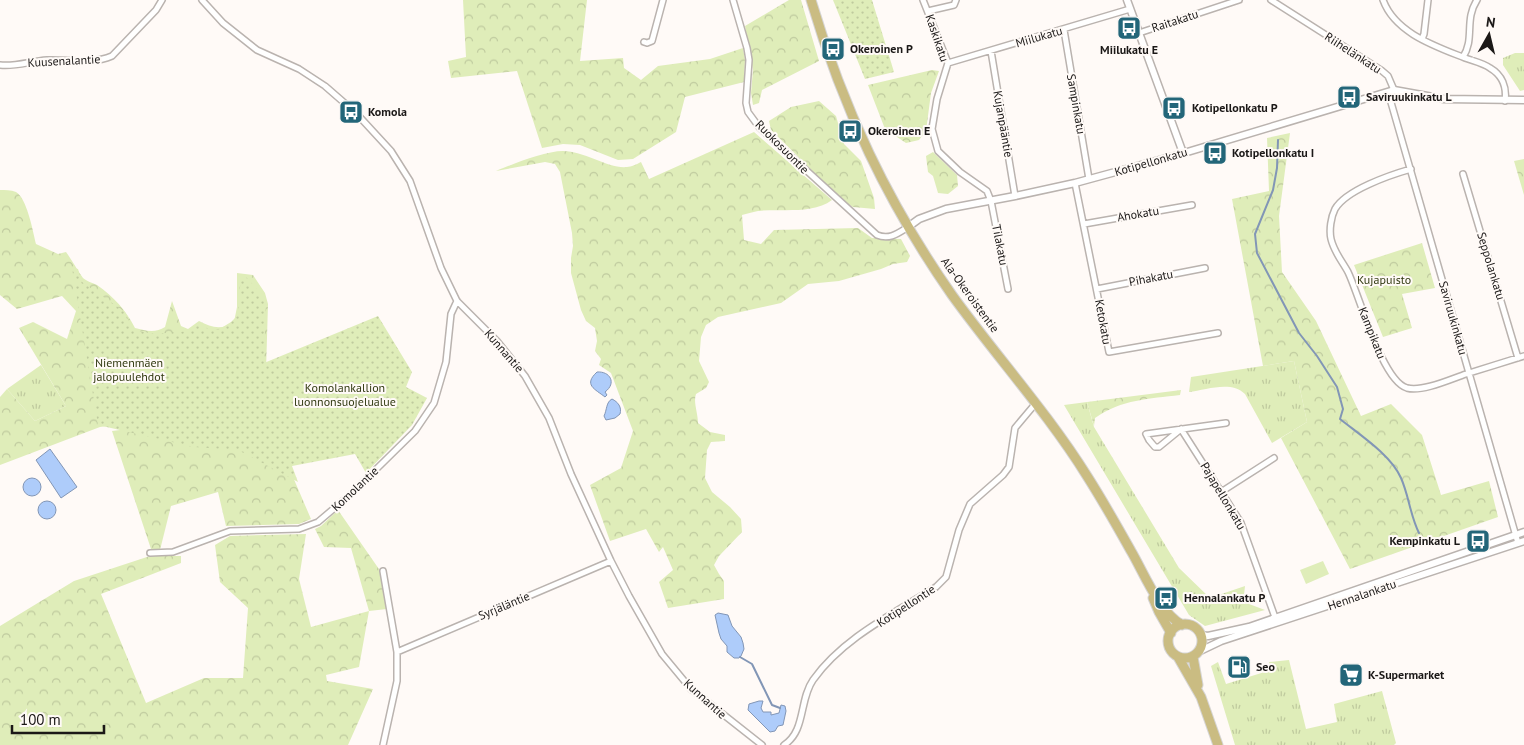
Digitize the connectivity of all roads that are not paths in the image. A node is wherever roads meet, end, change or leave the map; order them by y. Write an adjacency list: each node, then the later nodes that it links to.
1 (162, 0): 23 (street, Kuusenalantie)
2 (202, 0): 40 (street, Kunnantie)
3 (663, 0): 19 (street)
4 (733, 0): 36 (street, Ruokosuontie)
5 (811, 0): 36 (main road, Ala-Okeroistentie)
6 (923, 0): 15 (street, Kaskikatu)
7 (956, 0): 15 (street)
8 (1127, 0): 14 (street)
9 (1239, 0): 17 (street, Raitakatu)
10 (1270, 0): 24 (street, Riihelänkatu)
11 (1383, 0): 18 (street)
12 (1428, 0): 18 (street)
13 (1477, 0): 21 (street)
14 (1130, 9): 16 (street, Miilukatu); 17 (street)
15 (928, 11): 22 (street, Kaskikatu)
16 (1064, 30): 20 (street, Miilukatu); 30 (street, Sampinkatu)
17 (1139, 34): 27 (street)
18 (1422, 39): 21 (street)
19 (644, 42)
20 (991, 51): 22 (street, Miilukatu); 32 (street, Kujanpääntie)
21 (1464, 57): 26 (street)
22 (948, 63): 33 (street, Kaskikatu)
23 (0, 65)
24 (1391, 91): 26 (street); 27 (street, Kotipellonkatu); 28 (street, Saviruukinkatu)
25 (1524, 100): 26 (street)
26 (1505, 101)
27 (1183, 153): 30 (street, Kotipellonkatu)
28 (1411, 169): 43 (street, Saviruukinkatu); 43 (street, Kampikatu)
29 (1463, 174): 42 (street, Seppolankatu)
30 (1089, 179): 31 (street, Kotipellonkatu)
31 (1075, 183): 32 (street, Kotipellonkatu); 35 (street, Ketokatu)
32 (1015, 196): 33 (street, Kotipellonkatu)
33 (991, 201): 36 (street, Kotipellonkatu); 38 (street, Tilakatu)
34 (1192, 205): 35 (street, Ahokatu)
35 (1084, 224): 39 (street, Ketokatu)
36 (908, 227): 44 (main road, Ala-Okeroistentie)
37 (1205, 268): 39 (street, Pihakatu)
38 (1008, 289)
39 (1097, 289): 41 (street, Ketokatu)
40 (458, 301): 52 (street, Komolantie); 53 (street, Kunnantie)
41 (1218, 333)
42 (1521, 357): 43 (street, Kampikatu)
43 (1468, 373): 50 (street, Saviruukinkatu)
44 (1036, 403): 55 (main road, Ala-Okeroistentie); 66 (street, Kotipellontie)
45 (1226, 424): 46 (street)
46 (1181, 429): 46 (street); 48 (street, Pajapellonkatu)
47 (1274, 458): 48 (street)
48 (1221, 492): 56 (street, Pajapellonkatu)
49 (1524, 532): 50 (street, Hennalankatu)
50 (1516, 534): 51 (street, Saviruukinkatu); 56 (street, Hennalankatu)
51 (1521, 542): 56 (street, Hennalankatu)
52 (150, 553)
53 (611, 561): 60 (street, Syrjäläntie); 65 (street, Kunnantie)
54 (383, 571): 60 (street)
55 (1149, 584): 57 (main road, Ala-Okeroistentie); 58 (main road, Ala-Okeroistentie)
56 (1276, 621): 59 (street, Hennalankatu); 61 (street, Hennalankatu)
57 (1182, 625): 58 (main road); 59 (main road)
58 (1171, 633): 62 (main road)
59 (1201, 635): 61 (main road)
60 (397, 652): 64 (street)
61 (1196, 654): 62 (main road); 63 (main road)
62 (1178, 657): 63 (main road)
63 (1201, 697): 67 (main road)
64 (383, 745)
65 (762, 745)
66 (784, 745)
67 (1218, 745)

